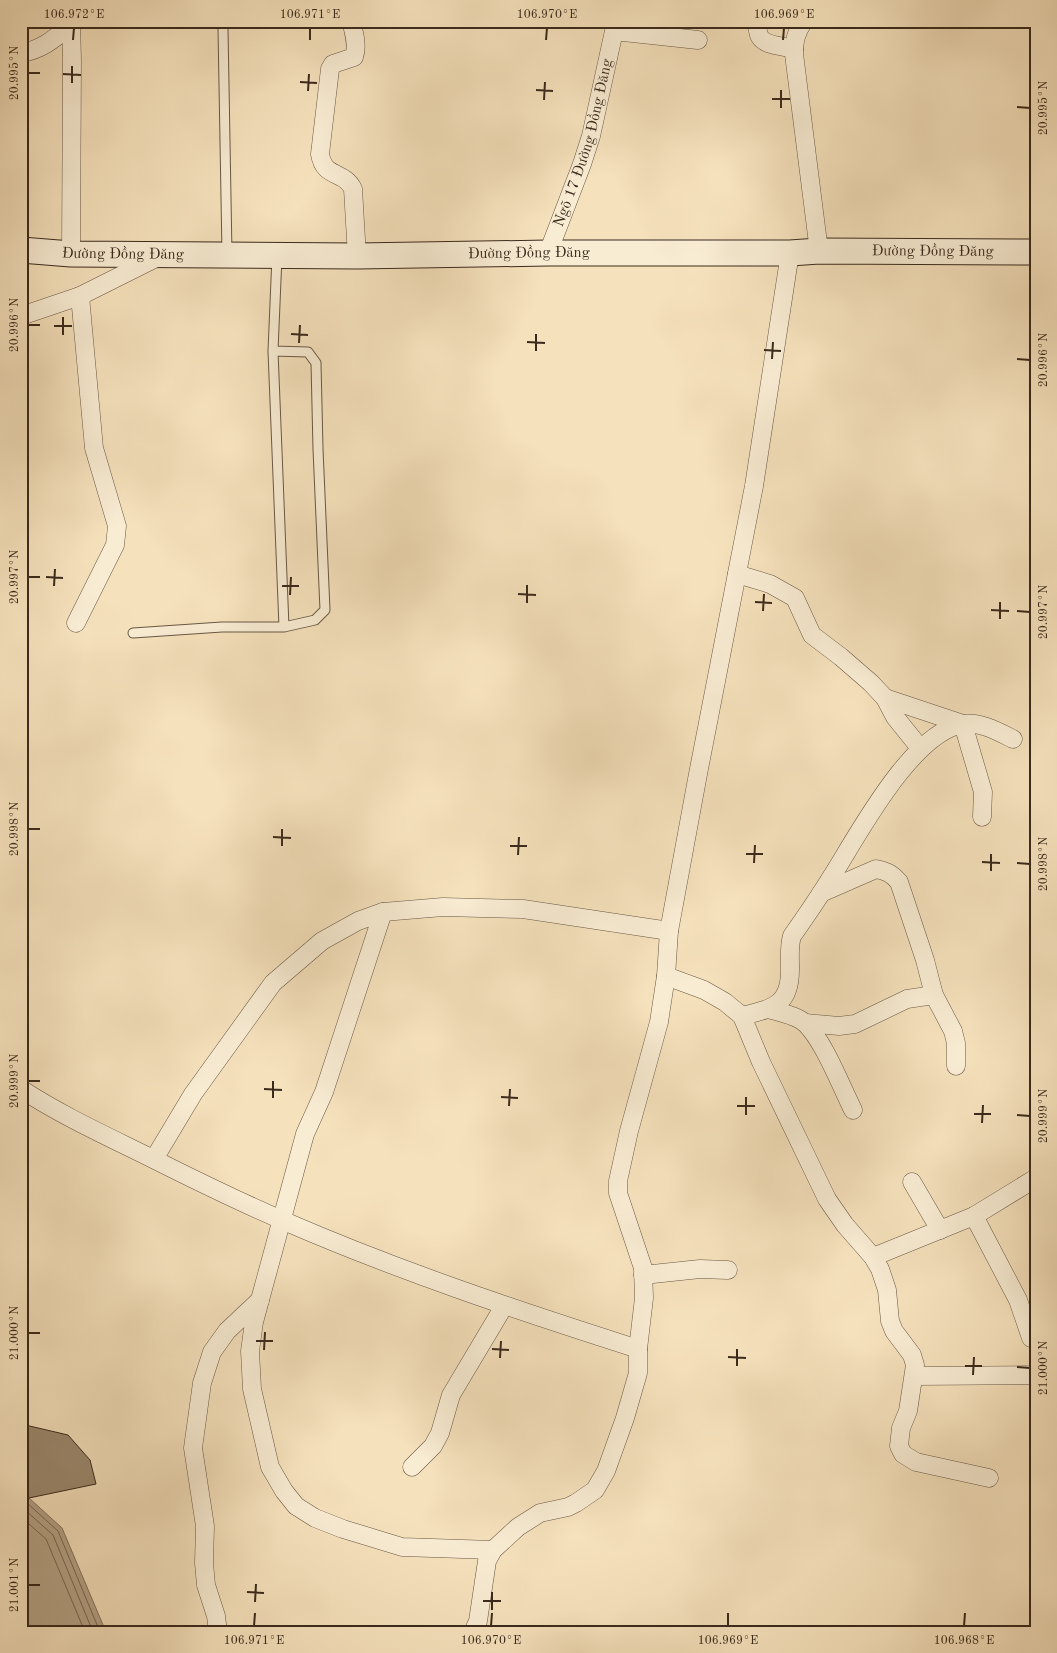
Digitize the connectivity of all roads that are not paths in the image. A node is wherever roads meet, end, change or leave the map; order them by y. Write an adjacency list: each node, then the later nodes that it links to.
1 (351, 21): 18 (street)
2 (757, 21): 7 (street)
3 (804, 21): 7 (street)
4 (71, 23): 8 (street); 14 (street)
5 (223, 29): 16 (lane)
6 (698, 40): 12 (street, Ngõ 17 Đường Đồng Đăng)
7 (794, 49): 10 (street)
8 (21, 52)
9 (21, 250): 14 (main road, Đường Đồng Đăng)
10 (819, 251): 11 (main road, Đường Đồng Đăng); 13 (main road, Đường Đồng Đăng)
11 (1036, 252)
12 (548, 253): 13 (main road, Đường Đồng Đăng); 18 (main road, Đường Đồng Đăng)
13 (790, 253): 22 (street)
14 (71, 254): 15 (main road, Đường Đồng Đăng)
15 (161, 255): 16 (main road, Đường Đồng Đăng); 19 (street)
16 (227, 255): 17 (main road, Đường Đồng Đăng)
17 (277, 255): 18 (main road, Đường Đồng Đăng); 21 (lane)
18 (357, 256)
19 (80, 296): 20 (street); 23 (street)
20 (21, 316)
21 (273, 352): 24 (lane); 24 (lane)
22 (737, 574): 26 (street); 33 (street)
23 (76, 622)
24 (284, 626): 25 (lane)
25 (133, 633)
26 (885, 698): 27 (street); 29 (street)
27 (964, 724): 28 (street); 29 (street); 30 (street)
28 (1013, 739)
29 (920, 748): 31 (street)
30 (982, 817)
31 (821, 894): 35 (street); 36 (street)
32 (383, 912): 33 (street); 42 (street); 46 (street)
33 (669, 931): 34 (street)
34 (666, 976): 37 (street); 50 (street)
35 (934, 994): 38 (street); 39 (street)
36 (769, 1009): 37 (street); 38 (street)
37 (742, 1016): 48 (street)
38 (805, 1023): 41 (street)
39 (956, 1066)
40 (21, 1089): 42 (street)
41 (853, 1110)
42 (154, 1159): 46 (street)
43 (1036, 1178): 45 (street)
44 (912, 1182): 47 (street)
45 (974, 1216): 47 (street); 53 (street)
46 (282, 1221): 51 (street); 52 (street)
47 (940, 1230): 48 (street)
48 (873, 1258): 56 (street)
49 (728, 1270): 50 (street)
50 (644, 1275): 54 (street)
51 (260, 1300): 59 (street); 60 (street)
52 (504, 1306): 54 (street); 57 (street)
53 (1031, 1338)
54 (638, 1349): 59 (street)
55 (1036, 1375): 56 (street)
56 (914, 1376): 58 (street)
57 (412, 1467)
58 (989, 1478)
59 (493, 1550): 61 (street)
60 (218, 1632)
61 (472, 1632)

